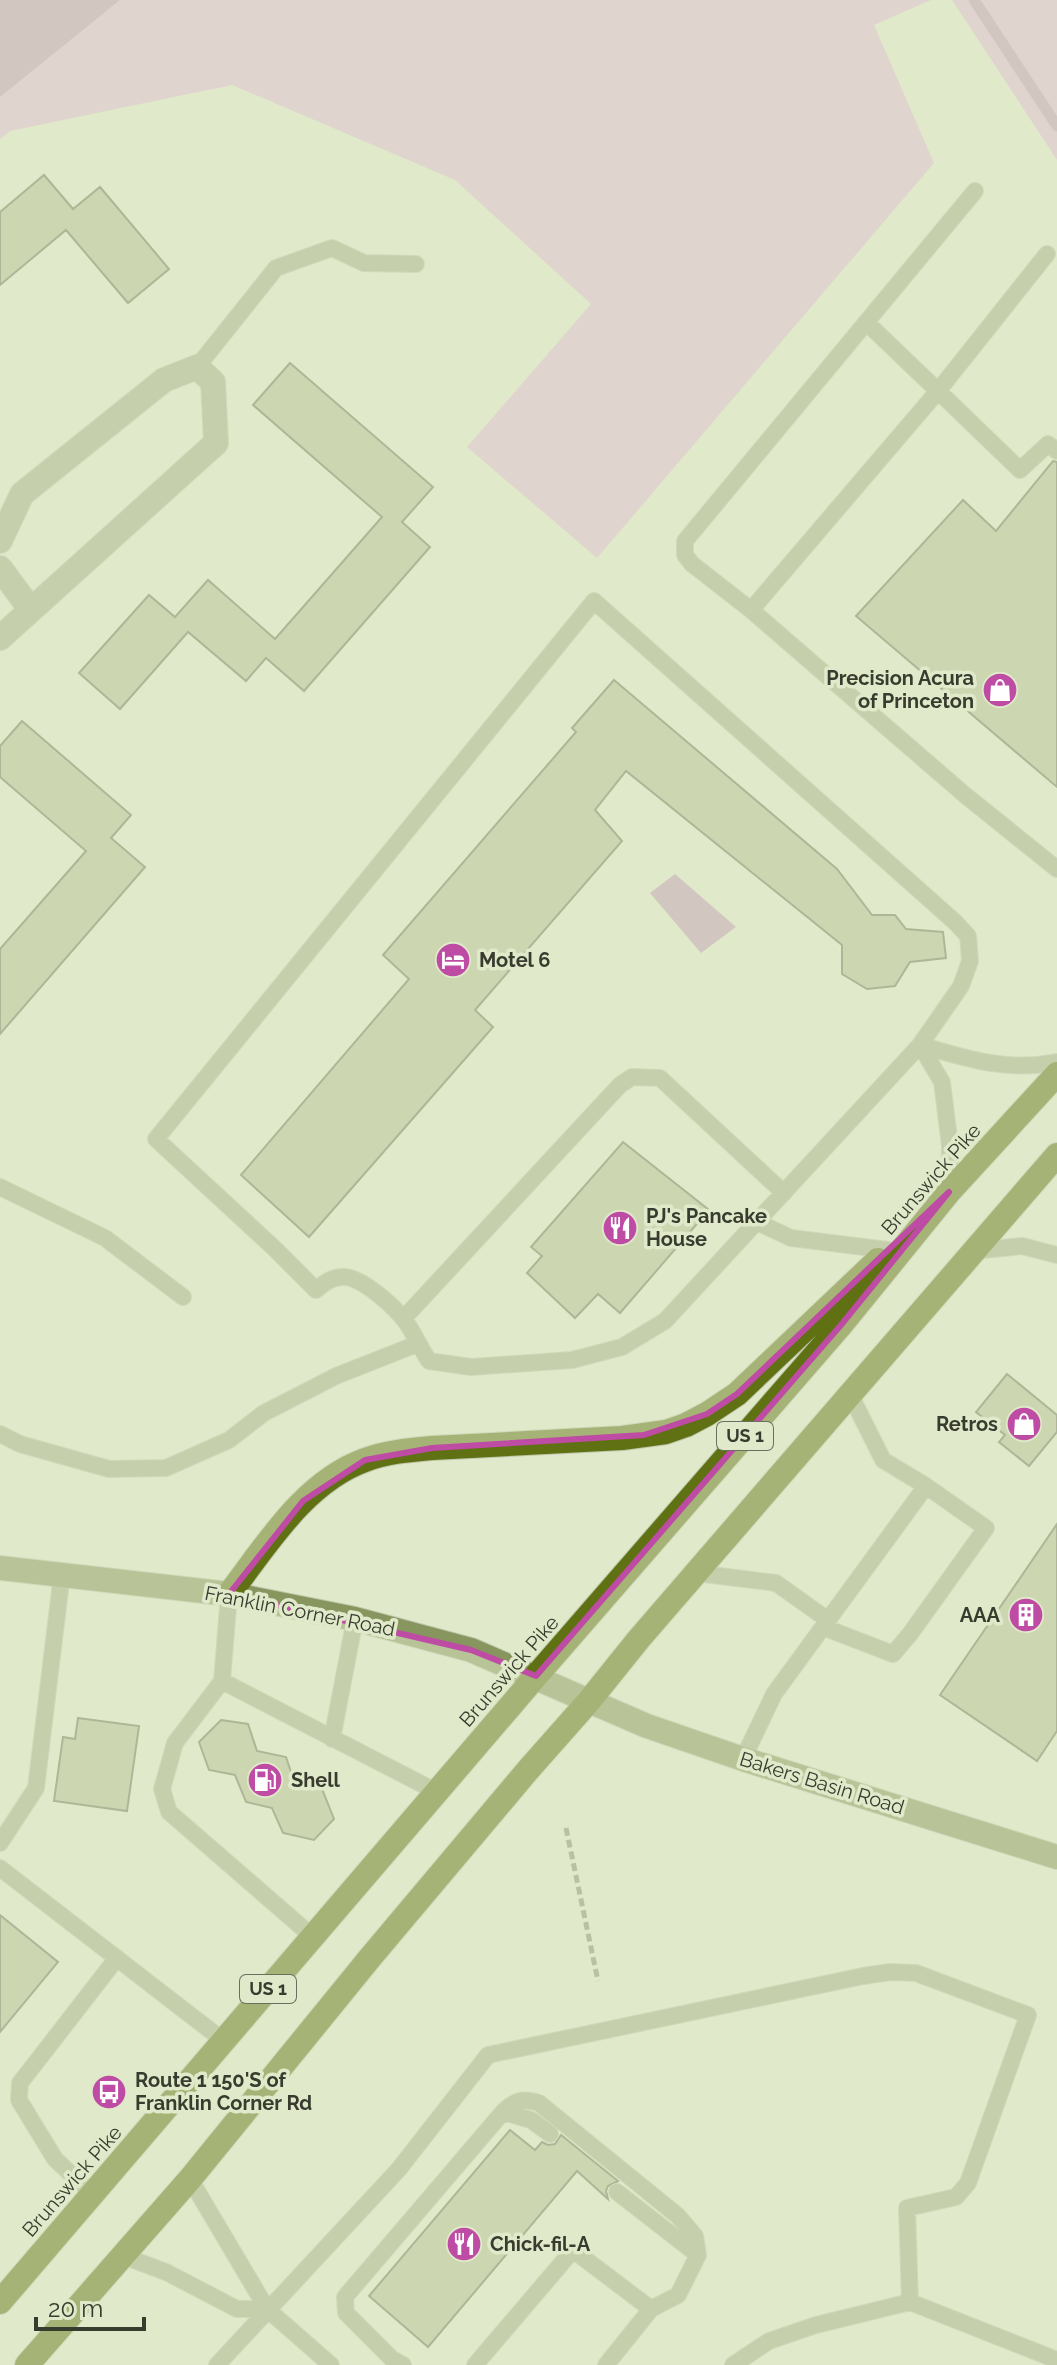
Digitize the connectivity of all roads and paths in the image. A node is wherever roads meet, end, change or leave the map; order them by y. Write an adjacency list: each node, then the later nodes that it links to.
1 (975, 191): 4 (lane)
2 (1047, 254): 6 (lane)
3 (416, 264): 5 (lane)
4 (867, 323): 6 (lane); 11 (lane)
5 (197, 367): 8 (street); 10 (street)
6 (938, 391): 7 (lane); 11 (lane)
7 (1054, 443)
8 (0, 541)
9 (0, 568): 10 (street)
10 (31, 610): 12 (street)
11 (751, 610): 13 (lane)
12 (0, 638)
13 (1057, 869)
14 (920, 1045): 15 (lane); 19 (lane); 20 (lane); 26 (lane)
15 (1057, 1062)
16 (1057, 1074): 19 (highway, Brunswick Pike / US 1)
17 (1057, 1155): 23 (highway, US 1)
18 (0, 1187): 25 (lane)
19 (949, 1192): 22 (highway); 37 (highway, Brunswick Pike / US 1)
20 (784, 1193): 21 (lane); 26 (lane)
21 (757, 1222): 22 (lane); 27 (lane)
22 (888, 1250): 34 (highway)
23 (974, 1251): 24 (lane); 28 (highway, US 1)
24 (1057, 1255)
25 (183, 1297)
26 (404, 1318): 27 (lane)
27 (417, 1344): 29 (lane)
28 (850, 1394): 30 (lane); 32 (highway, US 1)
29 (0, 1434)
30 (926, 1486): 36 (lane); 36 (lane)
31 (0, 1568): 33 (main road, Franklin Corner Road)
32 (696, 1573): 36 (lane); 39 (highway, US 1)
33 (62, 1574): 34 (main road, Franklin Corner Road); 44 (lane)
34 (229, 1594): 35 (main road, Franklin Corner Road); 38 (lane)
35 (355, 1619): 37 (main road, Franklin Corner Road); 40 (lane)
36 (826, 1623): 41 (lane)
37 (536, 1676): 39 (main road, Franklin Corner Road); 42 (highway, Brunswick Pike / US 1)
38 (222, 1681): 40 (lane); 47 (lane)
39 (589, 1701): 41 (main road, Bakers Basin Road); 53 (highway, US 1)
40 (332, 1739): 42 (lane)
41 (743, 1759): 45 (main road, Bakers Basin Road)
42 (437, 1792): 47 (highway, Brunswick Pike / US 1)
43 (566, 1828): 49 (path)
44 (0, 1843)
45 (1057, 1857)
46 (0, 1868): 48 (lane)
47 (313, 1937): 50 (highway, Brunswick Pike / US 1)
48 (117, 1958): 50 (lane); 55 (lane)
49 (598, 1981)
50 (224, 2041): 55 (highway, Brunswick Pike / US 1)
51 (503, 2112): 52 (lane); 56 (lane); 66 (lane)
52 (550, 2134)
53 (190, 2179): 57 (highway, US 1); 60 (lane)
54 (617, 2192): 56 (lane)
55 (92, 2194): 58 (highway, Brunswick Pike / US 1)
56 (698, 2255): 61 (lane)
57 (123, 2256): 60 (lane); 63 (highway, US 1)
58 (0, 2302)
59 (910, 2302): 60 (lane); 62 (lane); 69 (lane)
60 (267, 2309): 64 (lane); 65 (lane)
61 (651, 2309): 67 (lane); 68 (lane)
62 (1057, 2360)
63 (27, 2365)
64 (217, 2365)
65 (331, 2365)
66 (403, 2365)
67 (475, 2365)
68 (606, 2365)
69 (733, 2365)

